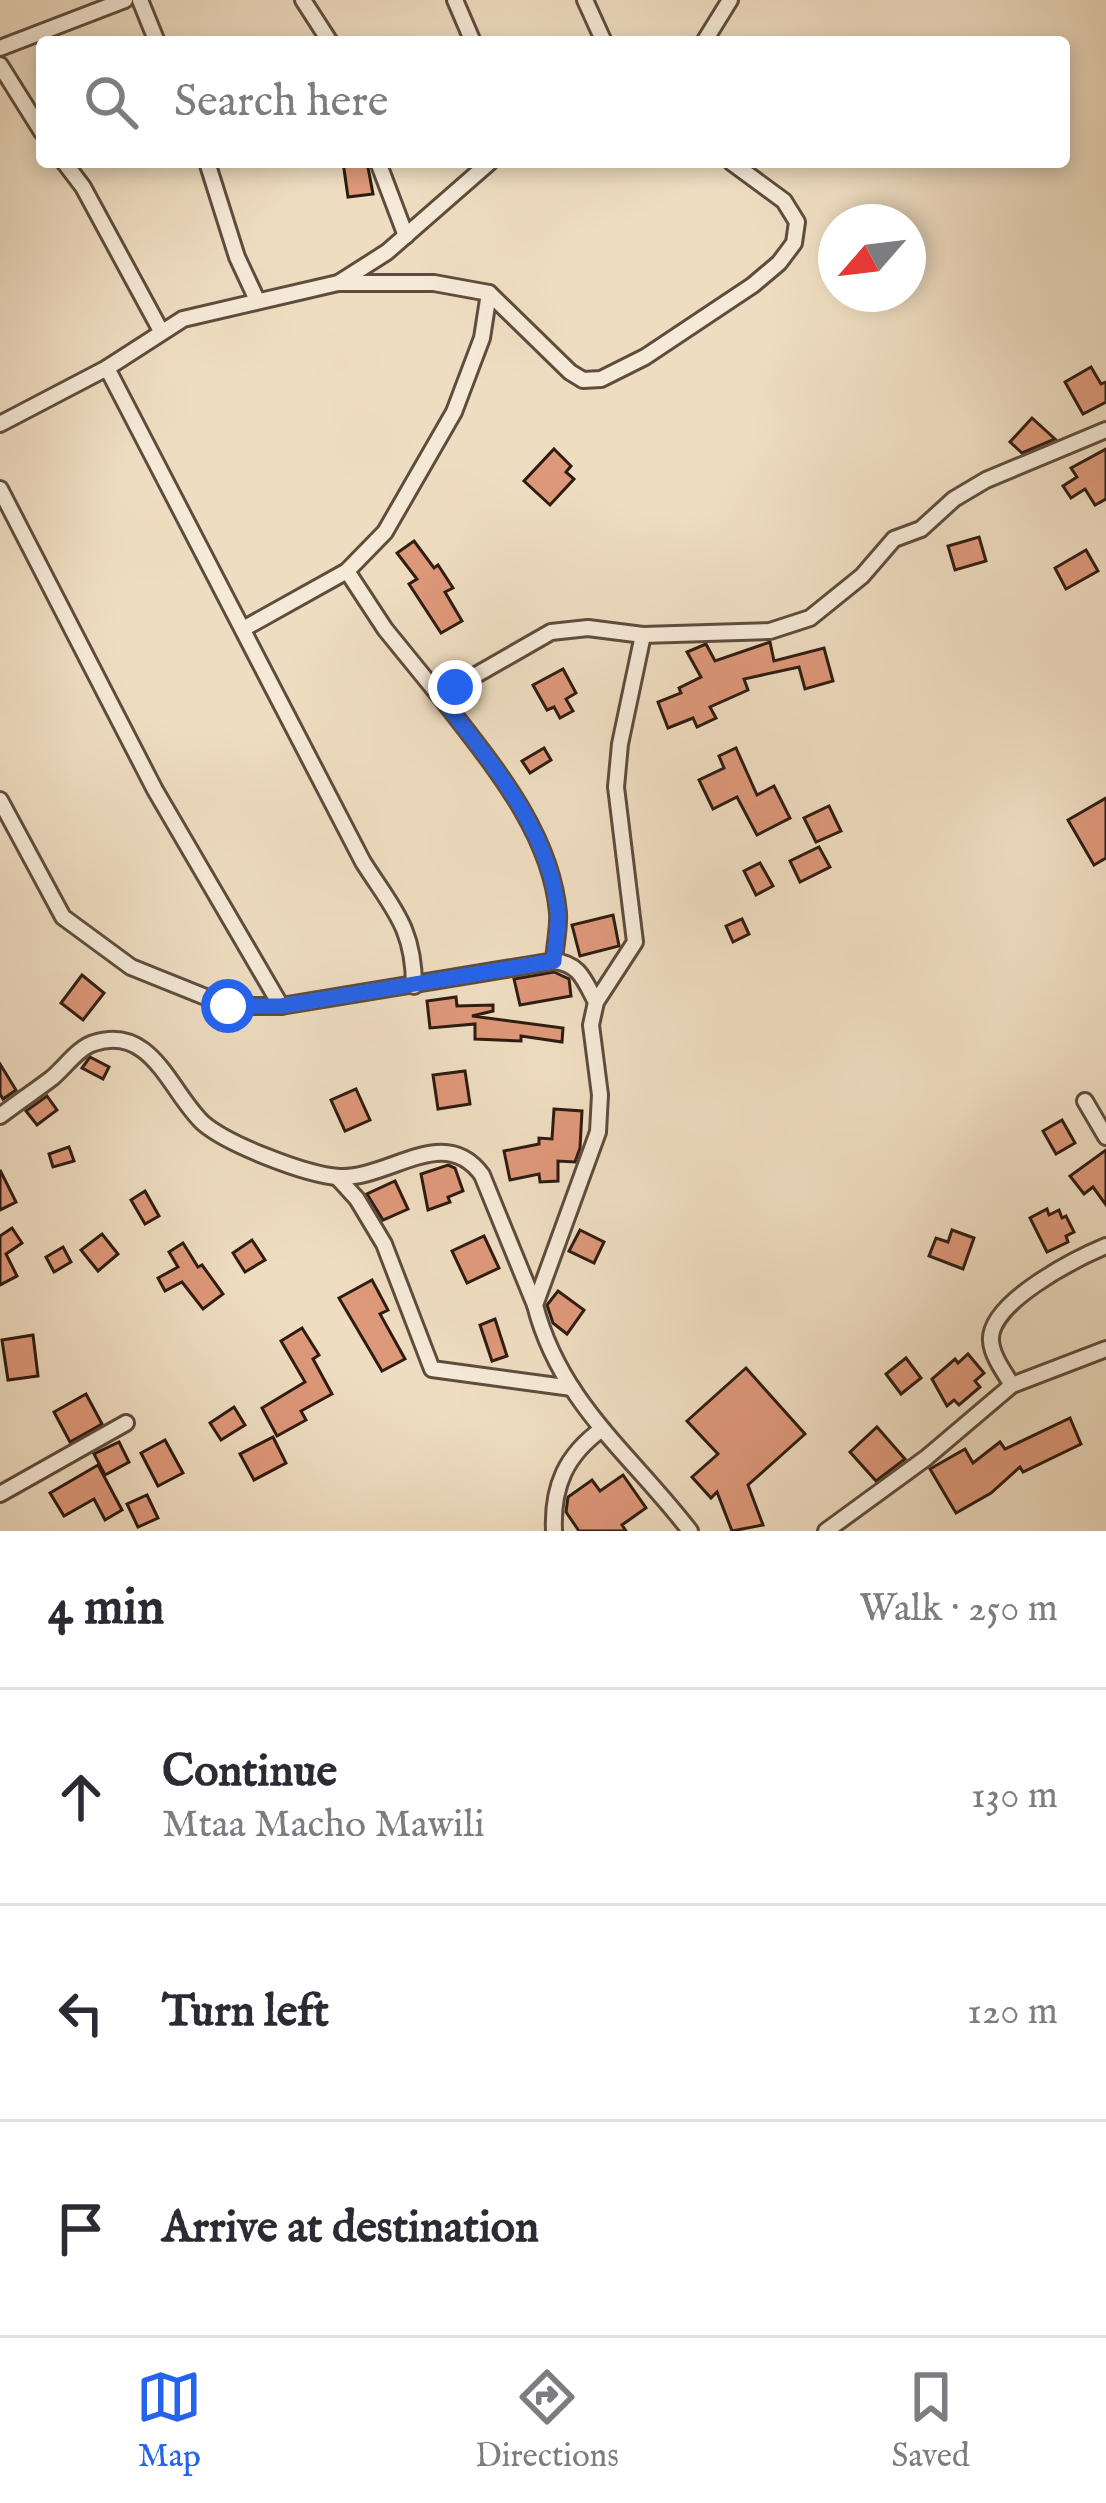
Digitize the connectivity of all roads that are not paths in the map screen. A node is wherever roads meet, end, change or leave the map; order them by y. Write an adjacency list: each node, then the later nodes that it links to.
1 (125, 0): 12 (street)
2 (140, 0): 7 (street)
3 (304, 0): 8 (street)
4 (455, 0): 9 (street)
5 (585, 0): 10 (street)
6 (730, 0): 11 (street)
7 (155, 36)
8 (326, 36)
9 (470, 36)
10 (601, 36)
11 (708, 36)
12 (0, 48)
13 (0, 64): 14 (street)
14 (36, 121)
15 (68, 168): 24 (street)
16 (209, 168): 23 (street)
17 (380, 168): 20 (street)
18 (483, 168): 20 (street)
19 (739, 168): 22 (street)
20 (406, 236): 21 (street)
21 (338, 283): 22 (street); 23 (street)
22 (489, 293): 29 (street)
23 (257, 300): 24 (street)
24 (161, 331): 25 (street)
25 (107, 368): 26 (street); 30 (street)
26 (0, 424)
27 (1106, 430): 31 (street)
28 (0, 489): 37 (street)
29 (347, 571): 30 (street); 32 (street)
30 (243, 629): 35 (street)
31 (643, 635): 32 (street); 36 (street)
32 (446, 704): 34 (street)
33 (0, 800): 37 (street)
34 (554, 961): 35 (street); 36 (street)
35 (414, 986): 37 (street)
36 (596, 1002): 43 (street)
37 (281, 1006)
38 (1085, 1101): 40 (street)
39 (0, 1116): 41 (street)
40 (1106, 1138)
41 (337, 1177): 43 (street); 46 (street)
42 (1106, 1246): 45 (street)
43 (535, 1305): 46 (street)
44 (1106, 1349): 45 (street)
45 (1012, 1384): 52 (street)
46 (572, 1388): 48 (street)
47 (126, 1423): 49 (street)
48 (602, 1429): 50 (street); 51 (street)
49 (0, 1494)
50 (554, 1531)
51 (690, 1531)
52 (826, 1531)

